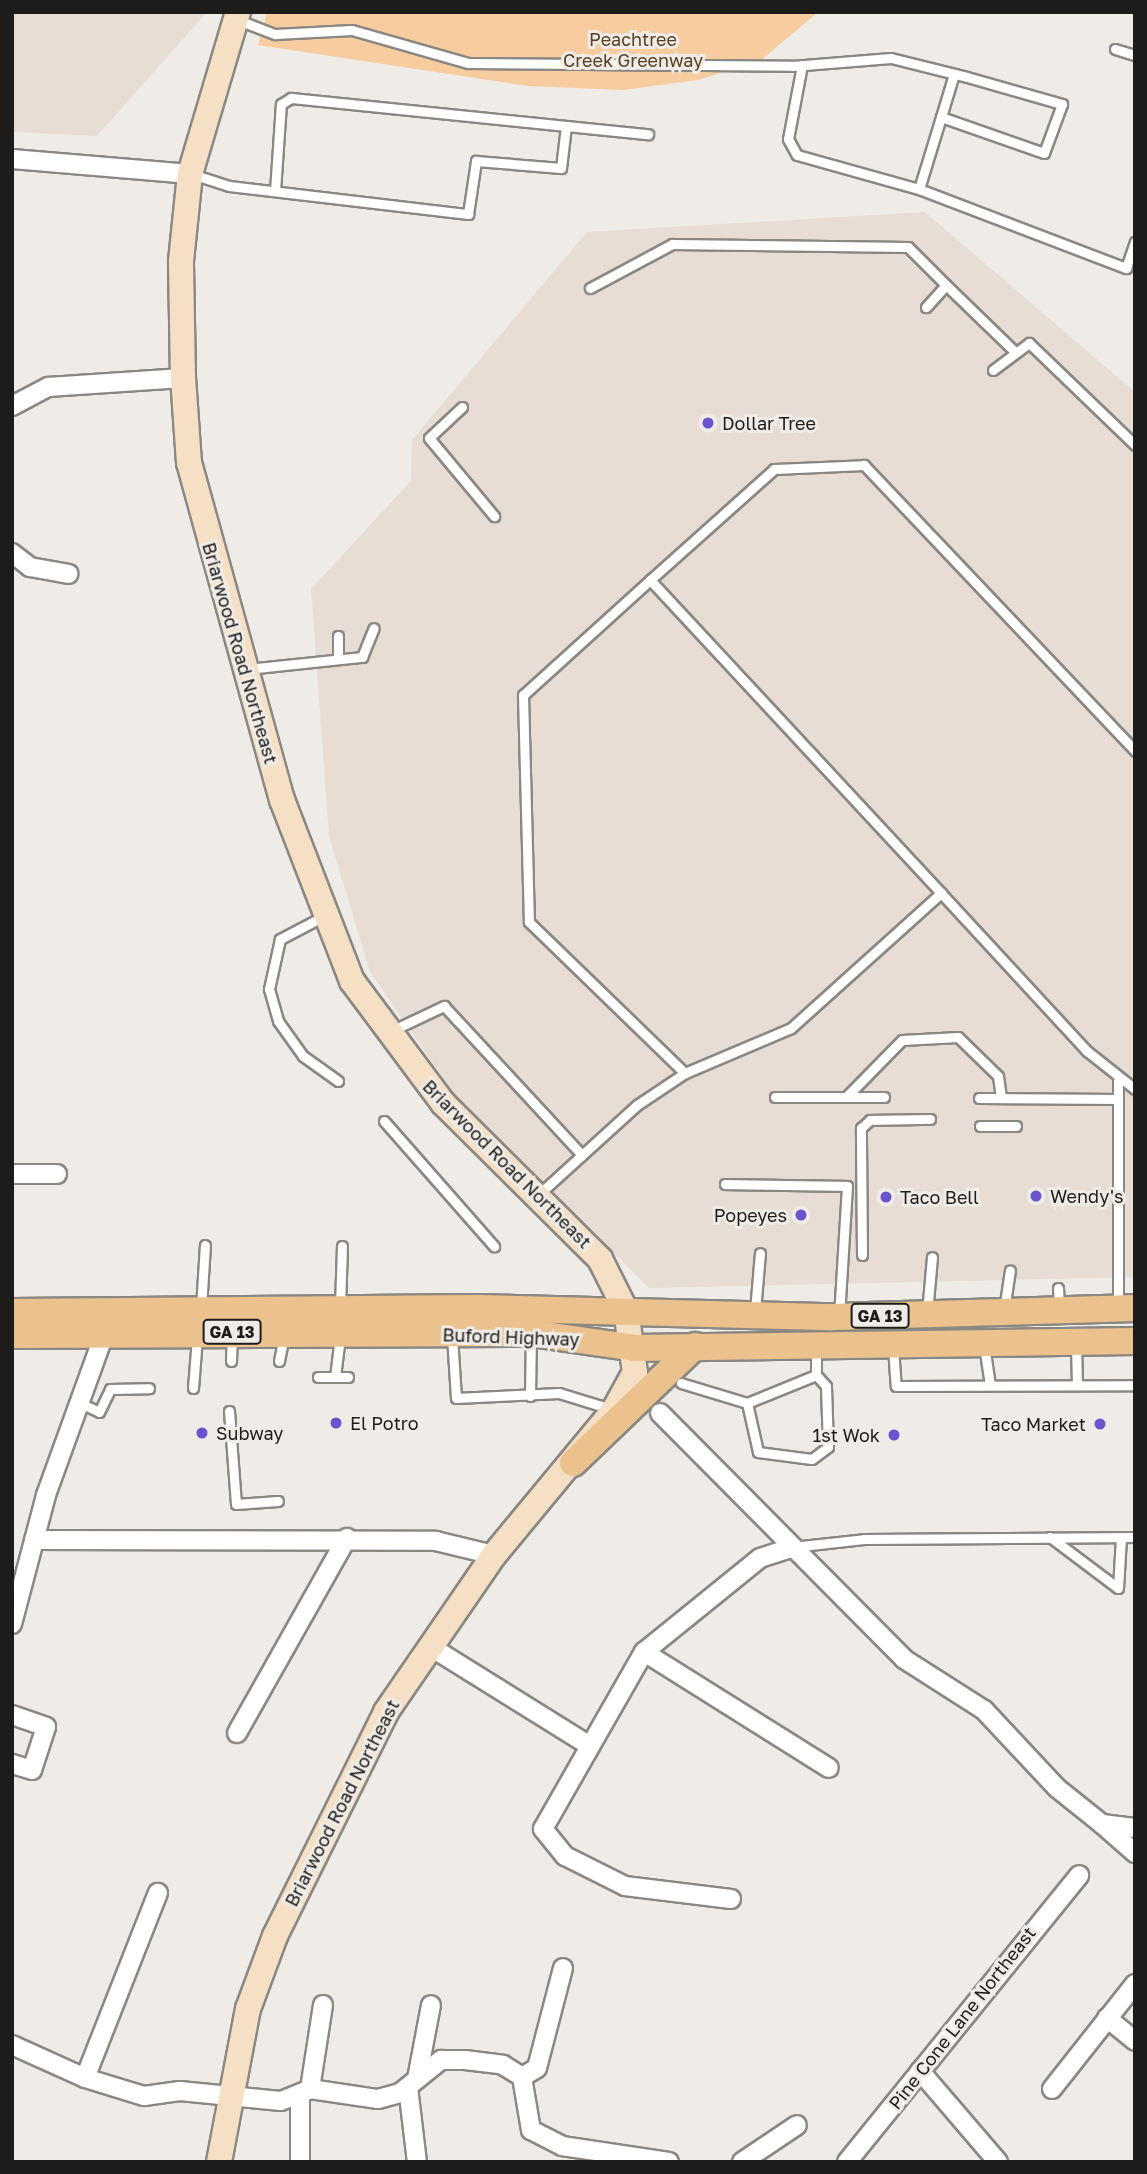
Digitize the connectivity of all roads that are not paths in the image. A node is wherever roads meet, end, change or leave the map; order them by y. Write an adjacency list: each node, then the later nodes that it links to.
1 (237, 16): 4 (lane); 10 (street, Briarwood Road Northeast)
2 (1115, 49): 3 (lane)
3 (1135, 55)
4 (802, 65): 5 (lane); 11 (lane)
5 (954, 74): 6 (lane); 6 (lane)
6 (942, 117): 11 (lane)
7 (566, 126): 8 (lane); 12 (lane); 12 (lane)
8 (648, 134)
9 (12, 159): 10 (street)
10 (190, 174): 12 (lane); 20 (street, Briarwood Road Northeast)
11 (919, 189): 14 (lane)
12 (275, 191)
13 (1135, 242): 14 (lane)
14 (1130, 270)
15 (946, 285): 16 (lane); 17 (lane); 18 (lane)
16 (590, 288)
17 (926, 307)
18 (1014, 351): 19 (lane); 23 (lane)
19 (993, 370)
20 (183, 378): 21 (street); 31 (street, Briarwood Road Northeast)
21 (12, 406)
22 (462, 407): 24 (lane)
23 (1135, 445)
24 (494, 516)
25 (12, 553): 26 (street)
26 (68, 574)
27 (650, 580): 32 (lane); 33 (lane); 36 (lane)
28 (374, 628): 30 (lane)
29 (338, 636): 30 (lane)
30 (338, 659): 31 (lane)
31 (245, 669): 34 (street, Briarwood Road Northeast)
32 (1135, 751)
33 (942, 893): 36 (lane); 37 (lane)
34 (325, 916): 35 (street, Briarwood Road Northeast); 38 (lane)
35 (387, 1033): 50 (lane); 54 (street, Briarwood Road Northeast)
36 (685, 1073): 50 (lane)
37 (1118, 1081): 39 (lane); 45 (lane)
38 (338, 1082)
39 (1135, 1089)
40 (775, 1097): 41 (lane)
41 (846, 1097): 42 (lane); 44 (lane)
42 (884, 1097)
43 (979, 1098): 44 (lane)
44 (1000, 1098): 45 (lane)
45 (1118, 1100): 62 (lane)
46 (930, 1119): 59 (lane)
47 (384, 1121): 57 (lane)
48 (980, 1126): 49 (lane)
49 (1016, 1126)
50 (582, 1155): 54 (lane)
51 (12, 1174): 52 (street)
52 (57, 1174)
53 (725, 1184): 68 (lane)
54 (538, 1195): 63 (street, Briarwood Road Northeast)
55 (205, 1245): 69 (lane)
56 (342, 1246): 70 (lane)
57 (494, 1247)
58 (760, 1253): 67 (lane)
59 (862, 1255)
60 (932, 1257): 66 (lane)
61 (1010, 1270): 65 (lane)
62 (1126, 1309): 65 (main road, Buford Highway / GA 13)
63 (626, 1311): 67 (main road, Buford Highway / GA 13); 70 (main road, Buford Highway / GA 13); 83 (street, Briarwood Road Northeast)
64 (12, 1312): 69 (main road, Buford Highway / GA 13)
65 (1004, 1312): 66 (main road, Buford Highway / GA 13)
66 (927, 1314): 68 (main road, Buford Highway / GA 13)
67 (755, 1317): 68 (main road, Buford Highway / GA 13)
68 (839, 1317)
69 (199, 1322): 70 (main road, Buford Highway / GA 13); 71 (main road, Buford Highway / GA 13); 76 (main road, Buford Highway / GA 13); 95 (lane)
70 (340, 1323): 72 (main road, Buford Highway / GA 13); 73 (main road, Buford Highway / GA 13); 88 (lane)
71 (232, 1332): 72 (main road, Buford Highway / GA 13); 84 (lane)
72 (285, 1333): 85 (lane)
73 (452, 1334): 74 (main road, Buford Highway / GA 13); 96 (lane)
74 (531, 1334): 83 (main road, Buford Highway / GA 13); 96 (lane)
75 (12, 1335): 76 (main road, Buford Highway / GA 13)
76 (104, 1335): 97 (street)
77 (892, 1341): 78 (main road, Buford Highway / GA 13); 80 (main road, Buford Highway / GA 13); 92 (lane)
78 (984, 1341): 79 (main road, Buford Highway / GA 13); 92 (lane)
79 (1076, 1341): 81 (main road, Buford Highway / GA 13); 91 (lane)
80 (816, 1343): 82 (main road, Buford Highway / GA 13); 86 (lane)
81 (1134, 1345)
82 (695, 1346): 83 (main road, Buford Highway / GA 13); 102 (main road)
83 (635, 1348): 99 (street, Briarwood Road Northeast)
84 (231, 1361)
85 (279, 1361)
86 (816, 1374): 98 (lane); 98 (lane)
87 (318, 1377): 88 (lane)
88 (335, 1377): 89 (lane)
89 (348, 1377)
90 (681, 1383): 98 (lane)
91 (1077, 1384): 92 (lane); 93 (lane)
92 (990, 1385)
93 (1135, 1385)
94 (149, 1388): 97 (lane)
95 (192, 1388)
96 (530, 1396): 99 (lane)
97 (78, 1402): 108 (street)
98 (747, 1403)
99 (614, 1410): 102 (street, Briarwood Road Northeast)
100 (229, 1411): 103 (lane)
101 (660, 1413): 109 (street)
102 (573, 1463): 110 (street, Briarwood Road Northeast)
103 (278, 1501)
104 (1050, 1537): 107 (lane); 107 (lane); 109 (lane)
105 (1135, 1537): 107 (lane)
106 (347, 1538): 108 (street); 110 (street); 115 (street)
107 (1121, 1538)
108 (34, 1539): 111 (street)
109 (790, 1548): 113 (street); 119 (street)
110 (494, 1555): 112 (street, Briarwood Road Northeast)
111 (12, 1624)
112 (431, 1647): 116 (street); 138 (street, Briarwood Road Northeast)
113 (644, 1651): 116 (street); 118 (street)
114 (12, 1715): 117 (street)
115 (237, 1733)
116 (590, 1746): 124 (street)
117 (12, 1764)
118 (830, 1768)
119 (1102, 1824): 120 (street); 121 (street)
120 (1135, 1828)
121 (1135, 1853)
122 (1079, 1875): 132 (street, Pine Cone Lane Northeast)
123 (158, 1893): 134 (street)
124 (731, 1899)
125 (564, 1968): 133 (street)
126 (1135, 1984): 129 (street)
127 (323, 2005): 137 (street)
128 (431, 2005): 135 (street)
129 (1107, 2018): 130 (street); 136 (street)
130 (1135, 2041)
131 (12, 2045): 134 (street)
132 (920, 2071): 145 (street, Pine Cone Lane Northeast); 146 (street)
133 (522, 2077): 135 (street); 143 (street)
134 (85, 2078): 138 (street)
135 (413, 2083): 137 (street); 142 (street)
136 (1052, 2088)
137 (305, 2092): 138 (street); 141 (street)
138 (231, 2093): 140 (street, Briarwood Road Northeast)
139 (797, 2125): 144 (street)
140 (219, 2162)
141 (300, 2162)
142 (416, 2162)
143 (669, 2162)
144 (742, 2162)
145 (848, 2162)
146 (998, 2162)

